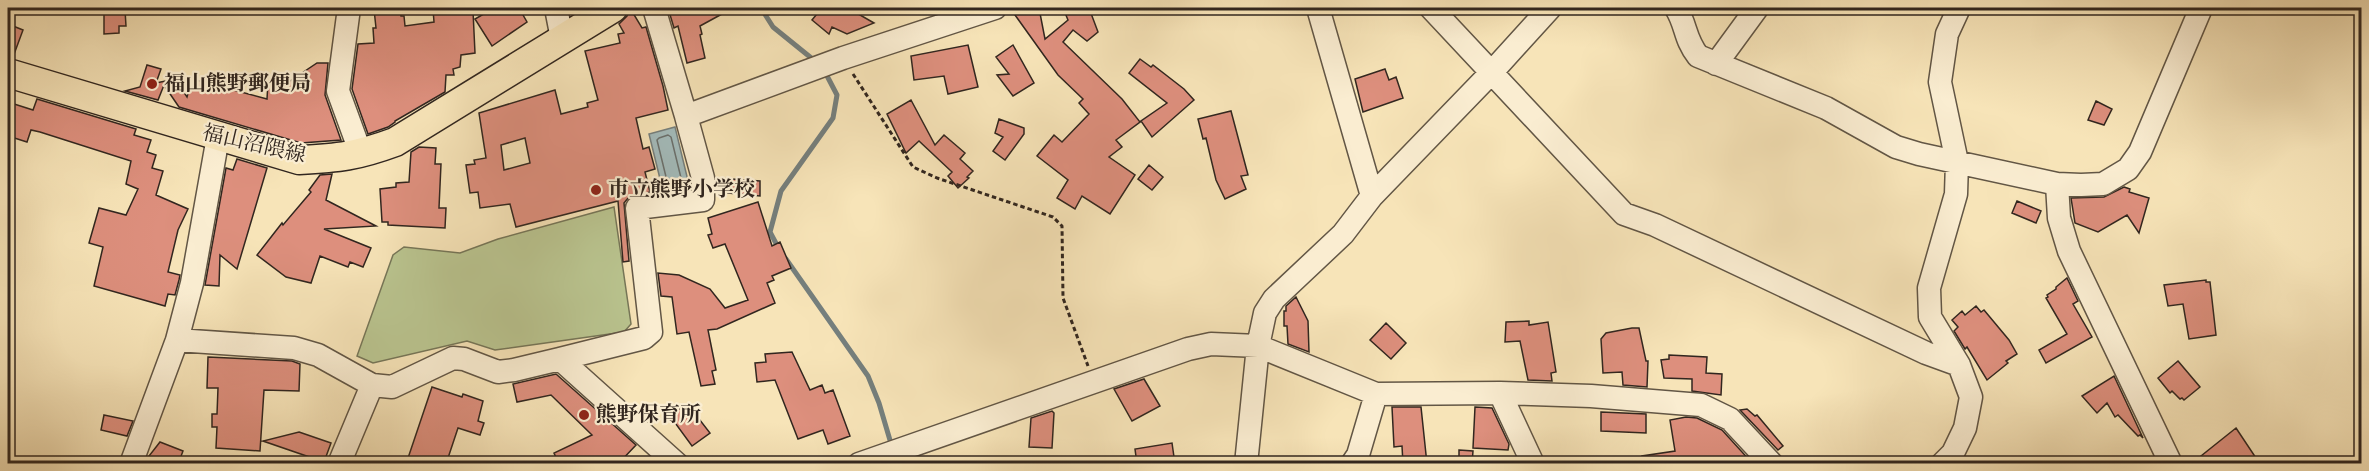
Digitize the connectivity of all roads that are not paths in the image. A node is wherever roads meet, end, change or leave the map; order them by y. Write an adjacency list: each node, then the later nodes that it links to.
1 (349, 8): 19 (street)
2 (556, 8): 13 (street)
3 (613, 8): 13 (main road, 福山沼隈線)
4 (654, 8): 17 (street)
5 (995, 8): 17 (street)
6 (1318, 8): 22 (street)
7 (1431, 8): 16 (street)
8 (1550, 8): 16 (street)
9 (1676, 8): 14 (street)
10 (1757, 8): 14 (street)
11 (1959, 8): 20 (street)
12 (2201, 8): 21 (street)
13 (562, 39): 19 (main road, 福山沼隈線)
14 (1716, 64): 20 (street)
15 (8, 73): 18 (main road, 福山沼隈線)
16 (1491, 73): 22 (street); 26 (street)
17 (686, 116): 25 (street)
18 (218, 137): 19 (main road, 福山沼隈線); 23 (street)
19 (361, 154)
20 (1958, 162): 21 (street); 26 (street)
21 (2057, 183): 39 (street)
22 (1372, 196): 24 (street)
23 (177, 340): 27 (street); 31 (street)
24 (1258, 346): 29 (street); 30 (street); 34 (street)
25 (560, 359): 27 (street); 33 (street)
26 (1959, 365): 38 (street)
27 (372, 385): 32 (street)
28 (1500, 393): 29 (street); 36 (street); 37 (street)
29 (1376, 394): 35 (street)
30 (865, 462)
31 (131, 464)
32 (339, 464)
33 (677, 464)
34 (1246, 464)
35 (1352, 464)
36 (1533, 464)
37 (1772, 464)
38 (1942, 464)
39 (2171, 464)

